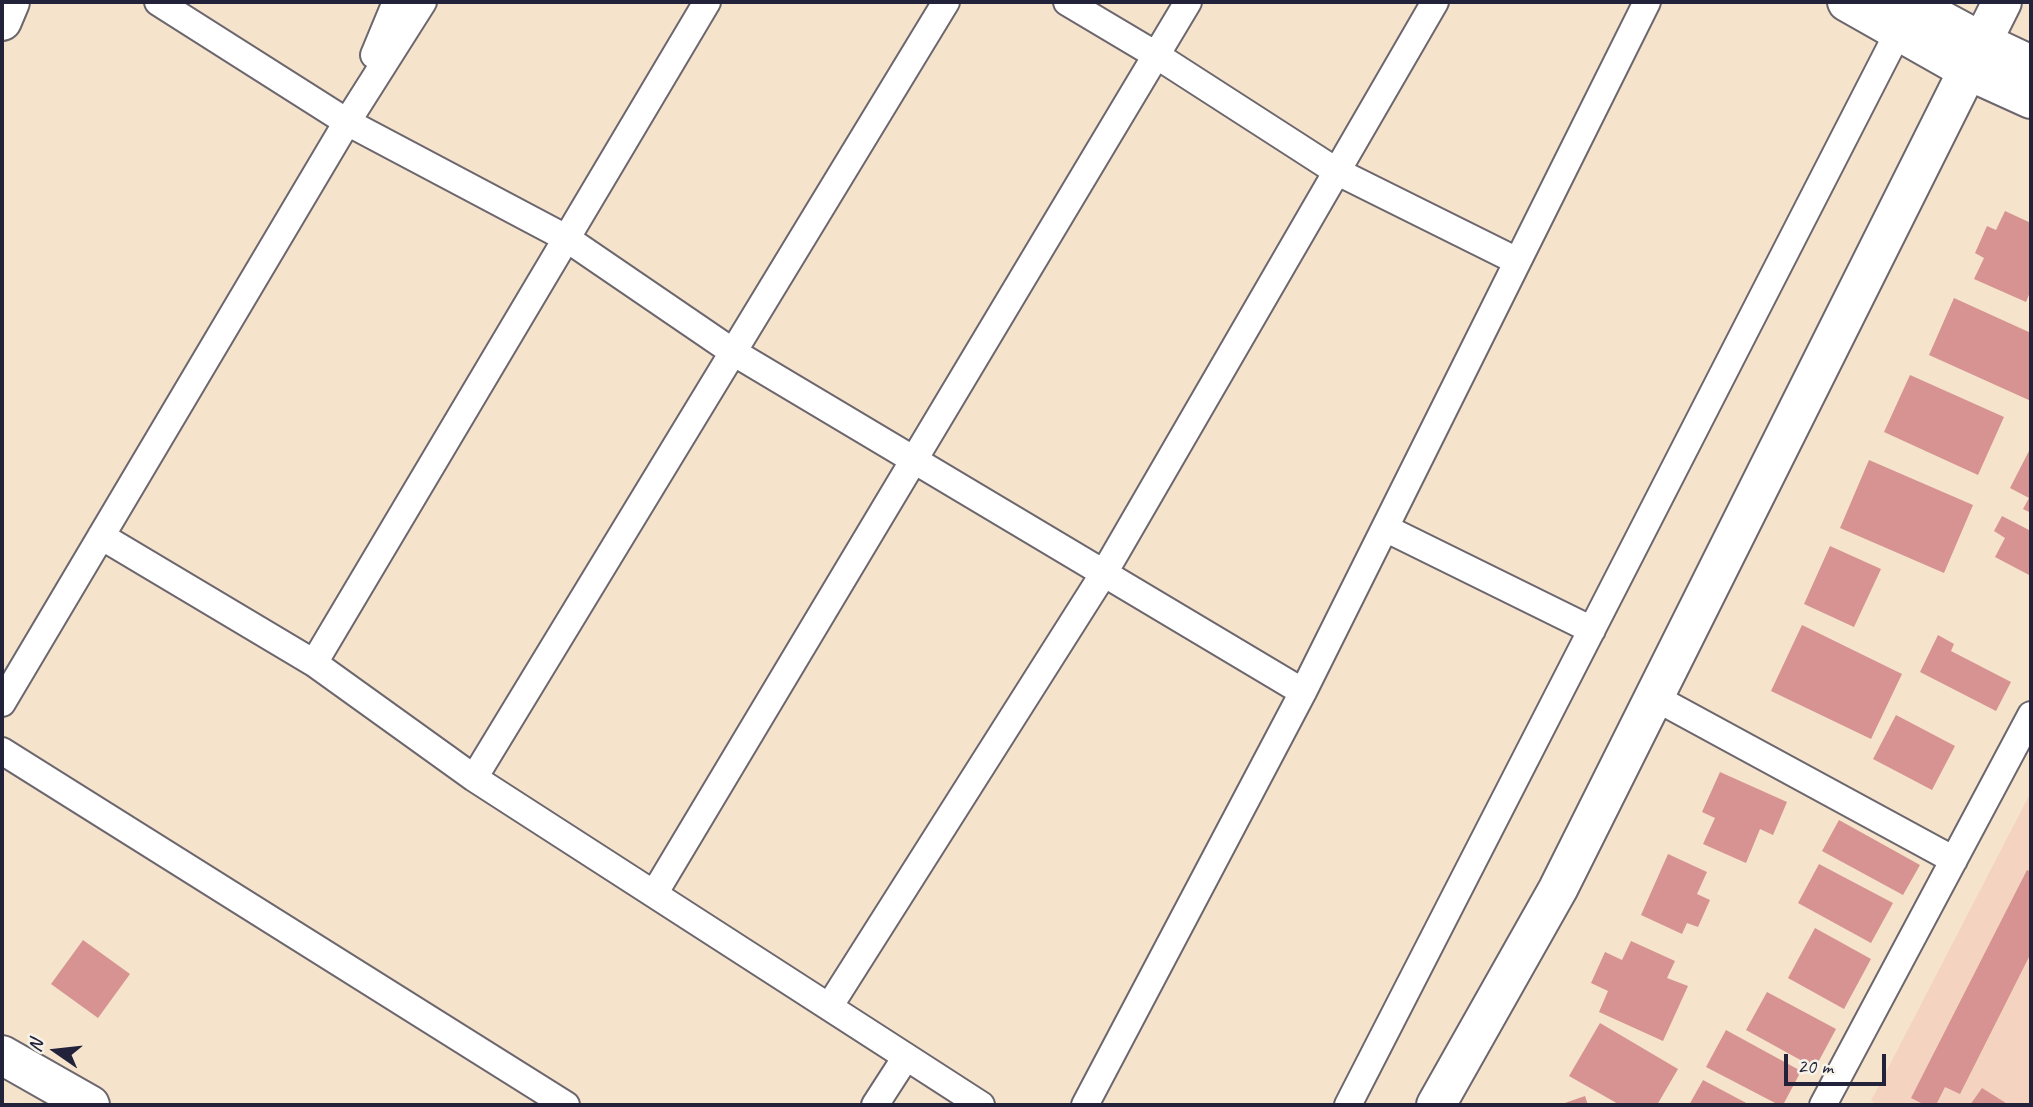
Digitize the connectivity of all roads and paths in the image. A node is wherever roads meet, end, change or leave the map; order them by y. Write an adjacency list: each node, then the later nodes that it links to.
1 (10, 2): 14 (street)
2 (158, 2): 19 (street)
3 (396, 2): 19 (street)
4 (423, 2): 19 (street)
5 (706, 2): 21 (street)
6 (946, 2): 23 (street)
7 (1067, 2): 15 (street)
8 (1188, 2): 15 (street)
9 (1435, 2): 20 (street)
10 (1647, 2): 22 (street)
11 (1847, 2): 13 (street)
12 (2002, 2): 16 (street)
13 (1908, 10): 16 (street); 28 (street)
14 (2, 21)
15 (1156, 55): 20 (street); 24 (street)
16 (1974, 56): 17 (street); 18 (street); 31 (street)
17 (2031, 65)
18 (2031, 99)
19 (347, 122): 21 (street); 26 (street)
20 (1336, 171): 22 (street); 27 (street)
21 (566, 238): 23 (street); 29 (street)
22 (1517, 261): 25 (street)
23 (733, 352): 24 (street); 35 (street)
24 (914, 460): 27 (street); 37 (street)
25 (1385, 528): 28 (street); 30 (street)
26 (101, 536): 29 (street); 32 (street)
27 (1104, 573): 30 (street); 38 (street)
28 (1592, 630): 46 (street)
29 (314, 663): 35 (street)
30 (1303, 692): 45 (street)
31 (1654, 696): 36 (street); 47 (street)
32 (2, 703)
33 (2031, 715): 36 (street)
34 (2, 751): 42 (street)
35 (474, 778): 37 (street)
36 (1954, 860): 48 (street)
37 (654, 894): 38 (street)
38 (830, 1007): 40 (street)
39 (2, 1055): 41 (street)
40 (906, 1057): 43 (street); 44 (street)
41 (90, 1105)
42 (566, 1105)
43 (875, 1105)
44 (981, 1105)
45 (1085, 1105)
46 (1348, 1105)
47 (1436, 1105)
48 (1823, 1105)

